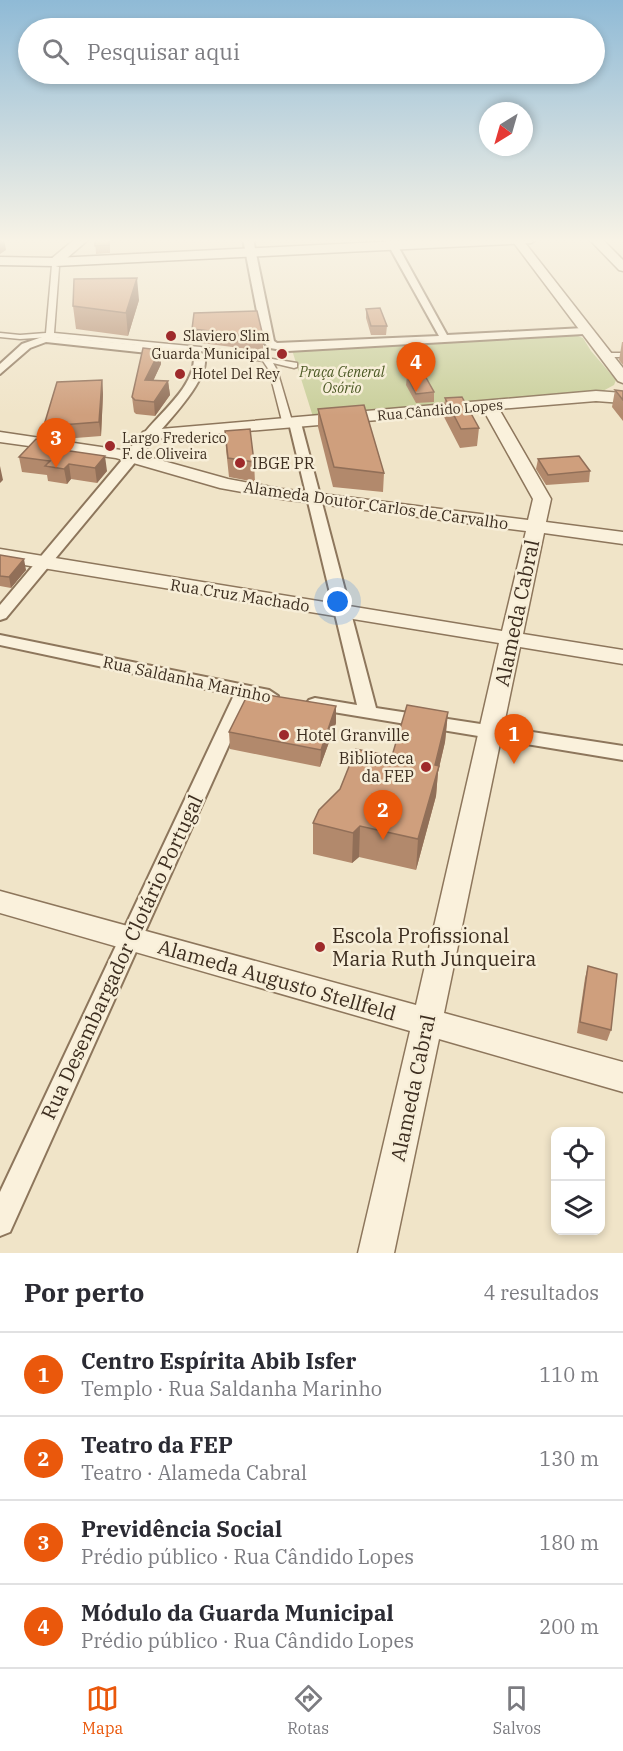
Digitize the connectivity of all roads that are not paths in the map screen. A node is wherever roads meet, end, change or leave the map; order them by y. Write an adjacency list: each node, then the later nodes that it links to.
1 (53, 297): 8 (street)
2 (260, 297): 5 (street)
3 (422, 297): 6 (street)
4 (562, 297): 5 (street)
5 (584, 331): 15 (street)
6 (443, 334)
7 (0, 335): 9 (street)
8 (50, 335): 9 (street); 12 (street)
9 (32, 339): 14 (street); 20 (street)
10 (612, 355): 11 (street)
11 (623, 355)
12 (266, 359): 13 (street); 19 (street)
13 (294, 365)
14 (0, 370)
15 (620, 376): 16 (street)
16 (596, 396): 17 (street, Rua Cândido Lopes); 18 (street, Rua Cândido Lopes)
17 (623, 398)
18 (489, 406): 19 (street, Rua Cândido Lopes); 24 (street, Alameda Cabral)
19 (291, 422): 20 (street, Rua Cândido Lopes); 23 (street)
20 (149, 435): 22 (street)
21 (0, 437): 22 (street)
22 (132, 457): 23 (street, Alameda Doutor Carlos de Carvalho); 27 (street)
23 (314, 499): 24 (street, Alameda Doutor Carlos de Carvalho); 28 (street)
24 (536, 527): 25 (street, Alameda Doutor Carlos de Carvalho); 30 (street, Alameda Cabral)
25 (623, 538)
26 (0, 555): 27 (street, Rua Cruz Machado)
27 (44, 562): 28 (street, Rua Cruz Machado); 29 (street)
28 (342, 611): 30 (street, Rua Cruz Machado); 34 (street)
29 (0, 615)
30 (511, 639): 32 (street, Rua Cruz Machado); 35 (street, Alameda Cabral)
31 (0, 640): 33 (street, Rua Saldanha Marinho)
32 (623, 657)
33 (244, 692): 34 (street, Rua Saldanha Marinho); 38 (street, Rua Desembargador Clotário Portugal)
34 (368, 712): 35 (street, Rua Saldanha Marinho)
35 (491, 732): 36 (street, Rua Saldanha Marinho); 39 (street, Alameda Cabral)
36 (623, 753)
37 (0, 902): 38 (street, Alameda Augusto Stellfeld)
38 (130, 939): 39 (street, Alameda Augusto Stellfeld); 41 (street, Rua Desembargador Clotário Portugal)
39 (427, 1022): 40 (street, Alameda Augusto Stellfeld); 42 (street, Alameda Cabral)
40 (623, 1077)
41 (0, 1222)
42 (376, 1253)

